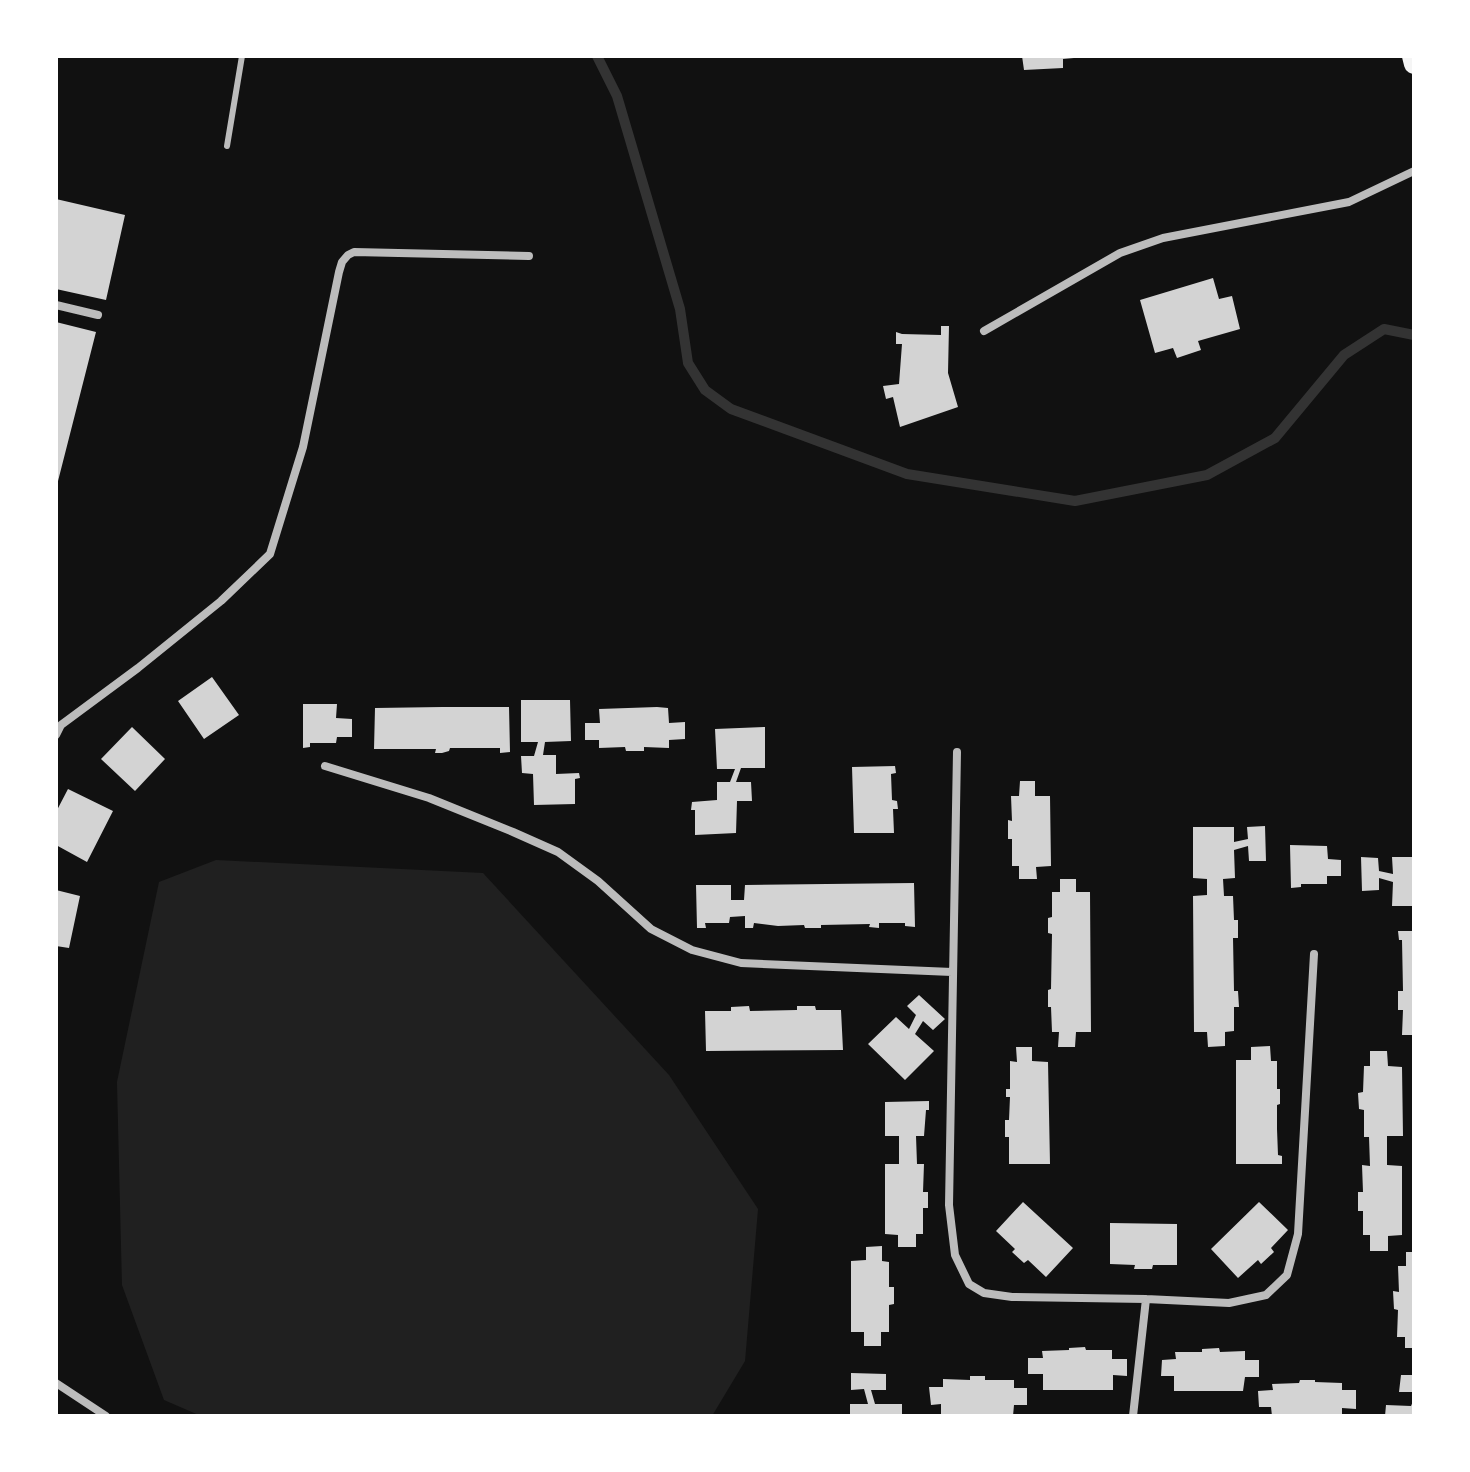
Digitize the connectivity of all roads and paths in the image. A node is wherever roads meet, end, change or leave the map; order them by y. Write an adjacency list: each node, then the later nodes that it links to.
1 (240, 56): 4 (lane)
2 (1412, 56): 3 (main road)
3 (1414, 64)
4 (227, 146)
5 (1414, 171): 9 (street)
6 (529, 256): 10 (street)
7 (56, 305): 8 (street)
8 (98, 315)
9 (984, 331)
10 (56, 735)
11 (957, 752): 14 (street)
12 (325, 766): 14 (street)
13 (1314, 954): 15 (street)
14 (952, 972): 15 (street)
15 (1146, 1299): 18 (street)
16 (56, 1383): 17 (street)
17 (106, 1416)
18 (1133, 1416)

